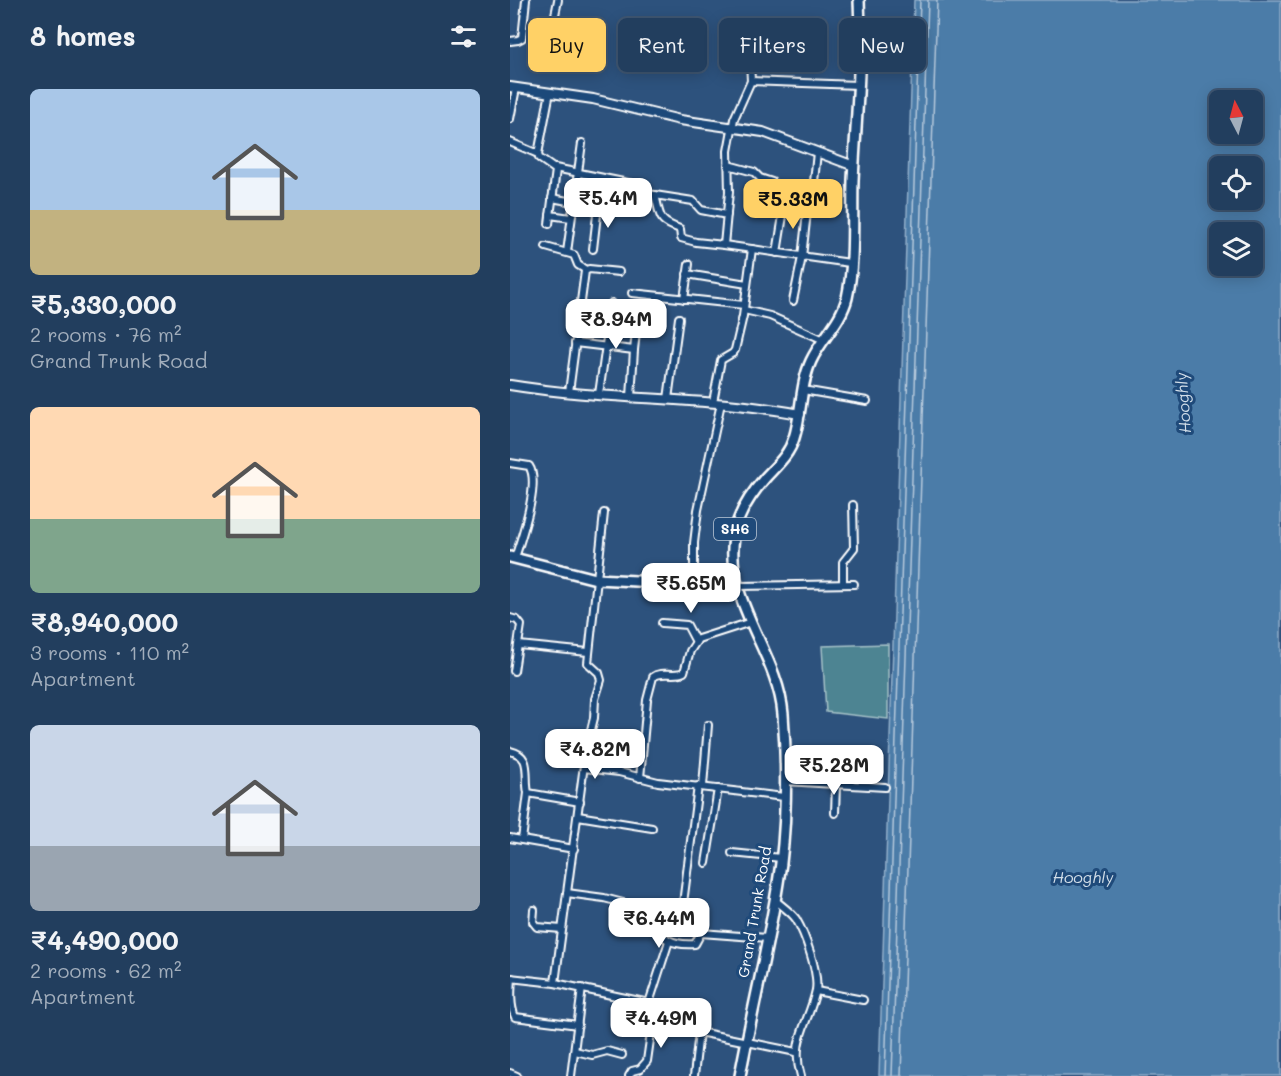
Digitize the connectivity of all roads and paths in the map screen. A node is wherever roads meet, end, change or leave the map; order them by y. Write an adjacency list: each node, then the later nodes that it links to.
1 (526, 0): 5 (street)
2 (558, 0): 4 (street)
3 (859, 0): 8 (main road, Grand Trunk Road / SH6)
4 (555, 18)
5 (510, 41)
6 (750, 72): 7 (street)
7 (750, 81): 8 (street); 12 (street)
8 (858, 85): 18 (main road, Grand Trunk Road / SH6)
9 (513, 87): 10 (street); 11 (street)
10 (550, 92): 12 (street); 16 (street)
11 (510, 119)
12 (732, 128): 15 (street); 17 (street)
13 (510, 142): 16 (street)
14 (582, 143): 20 (street)
15 (817, 152): 18 (street); 21 (street)
16 (538, 154): 19 (street)
17 (728, 165): 26 (street); 33 (street)
18 (854, 166): 43 (main road, Grand Trunk Road / SH6)
19 (555, 168): 20 (street); 27 (street)
20 (578, 173): 22 (street); 28 (street)
21 (814, 182)
22 (633, 184)
23 (642, 193): 25 (street)
24 (809, 194): 42 (street)
25 (656, 195): 33 (street); 36 (street)
26 (770, 197)
27 (552, 198): 28 (street); 32 (street)
28 (573, 201): 30 (street); 34 (street)
29 (785, 203): 41 (street)
30 (598, 206): 31 (street); 38 (street)
31 (621, 212)
32 (550, 215): 34 (street); 35 (street)
33 (727, 215): 36 (street)
34 (571, 218): 40 (street)
35 (549, 224)
36 (724, 245): 39 (street)
37 (546, 247): 40 (street)
38 (593, 249)
39 (752, 249): 41 (street); 48 (street)
40 (567, 252): 45 (street)
41 (777, 253): 42 (street)
42 (802, 257): 43 (street); 51 (street)
43 (850, 263): 56 (main road, Grand Trunk Road / SH6)
44 (689, 264): 47 (street)
45 (586, 270): 46 (street); 57 (street)
46 (619, 272)
47 (687, 274): 48 (street); 50 (street)
48 (747, 284): 53 (street)
49 (632, 293): 50 (street)
50 (684, 298): 53 (street)
51 (793, 301)
52 (612, 303): 58 (street)
53 (744, 308): 56 (street); 67 (street)
54 (680, 318): 65 (street)
55 (637, 323): 59 (street)
56 (824, 340): 61 (main road, Grand Trunk Road / SH6)
57 (575, 343): 58 (street); 62 (street)
58 (605, 347): 59 (street); 63 (street)
59 (634, 350): 64 (street)
60 (510, 385): 62 (street)
61 (803, 390): 66 (street); 68 (main road, Grand Trunk Road / SH6)
62 (569, 392): 63 (street)
63 (600, 394): 64 (street)
64 (631, 397): 65 (street)
65 (668, 399): 67 (street)
66 (867, 401)
67 (717, 403): 68 (street); 74 (street)
68 (800, 414): 77 (main road, Grand Trunk Road / SH6)
69 (510, 463): 72 (street)
70 (853, 505): 75 (street)
71 (604, 513): 73 (street)
72 (513, 558): 73 (main road)
73 (596, 579): 74 (main road); 83 (street)
74 (694, 584): 77 (main road)
75 (843, 584): 76 (street); 77 (street)
76 (854, 584)
77 (738, 586): 79 (main road, Grand Trunk Road / SH6)
78 (510, 618): 82 (street)
79 (751, 622): 81 (street); 89 (main road, Grand Trunk Road / SH6)
80 (662, 623): 81 (street)
81 (696, 642): 88 (street)
82 (519, 645): 83 (street); 84 (street)
83 (588, 652): 87 (street)
84 (514, 671)
85 (708, 725): 91 (street)
86 (510, 751): 94 (street)
87 (584, 768): 88 (street); 96 (street)
88 (640, 778): 91 (street)
89 (785, 781): 90 (street); 95 (main road, Grand Trunk Road / SH6)
90 (836, 784): 92 (street); 97 (street)
91 (701, 786): 93 (street); 110 (street)
92 (885, 787)
93 (718, 789): 95 (street); 105 (street)
94 (528, 793): 96 (street); 101 (street)
95 (784, 797): 104 (main road, Grand Trunk Road / SH6)
96 (580, 802): 98 (street)
97 (835, 813)
98 (578, 816): 99 (street); 102 (street)
99 (652, 828)
100 (510, 838): 101 (street)
101 (522, 840): 102 (street)
102 (574, 849): 106 (street)
103 (732, 853): 104 (street)
104 (782, 858): 107 (main road, Grand Trunk Road / SH6)
105 (706, 862)
106 (567, 893): 109 (street); 112 (street)
107 (775, 900): 111 (main road, Grand Trunk Road / SH6); 116 (street)
108 (534, 910): 109 (street)
109 (562, 929): 114 (street)
110 (701, 933): 111 (street); 112 (street)
111 (767, 938): 121 (main road, Grand Trunk Road / SH6)
112 (669, 941): 118 (street)
113 (511, 978): 114 (street); 119 (street)
114 (555, 983): 115 (street)
115 (582, 988): 118 (street); 119 (street)
116 (816, 991): 117 (street); 123 (street)
117 (862, 1000)
118 (652, 1004): 120 (street); 128 (street)
119 (578, 1025): 122 (street)
120 (699, 1032): 121 (street); 129 (street)
121 (746, 1041): 123 (street); 130 (main road, Grand Trunk Road / SH6)
122 (575, 1051): 124 (street); 127 (street)
123 (796, 1052): 131 (street)
124 (622, 1055)
125 (510, 1073): 126 (street)
126 (517, 1076)
127 (571, 1076)
128 (629, 1076)
129 (694, 1076)
130 (740, 1076)
131 (801, 1076)

